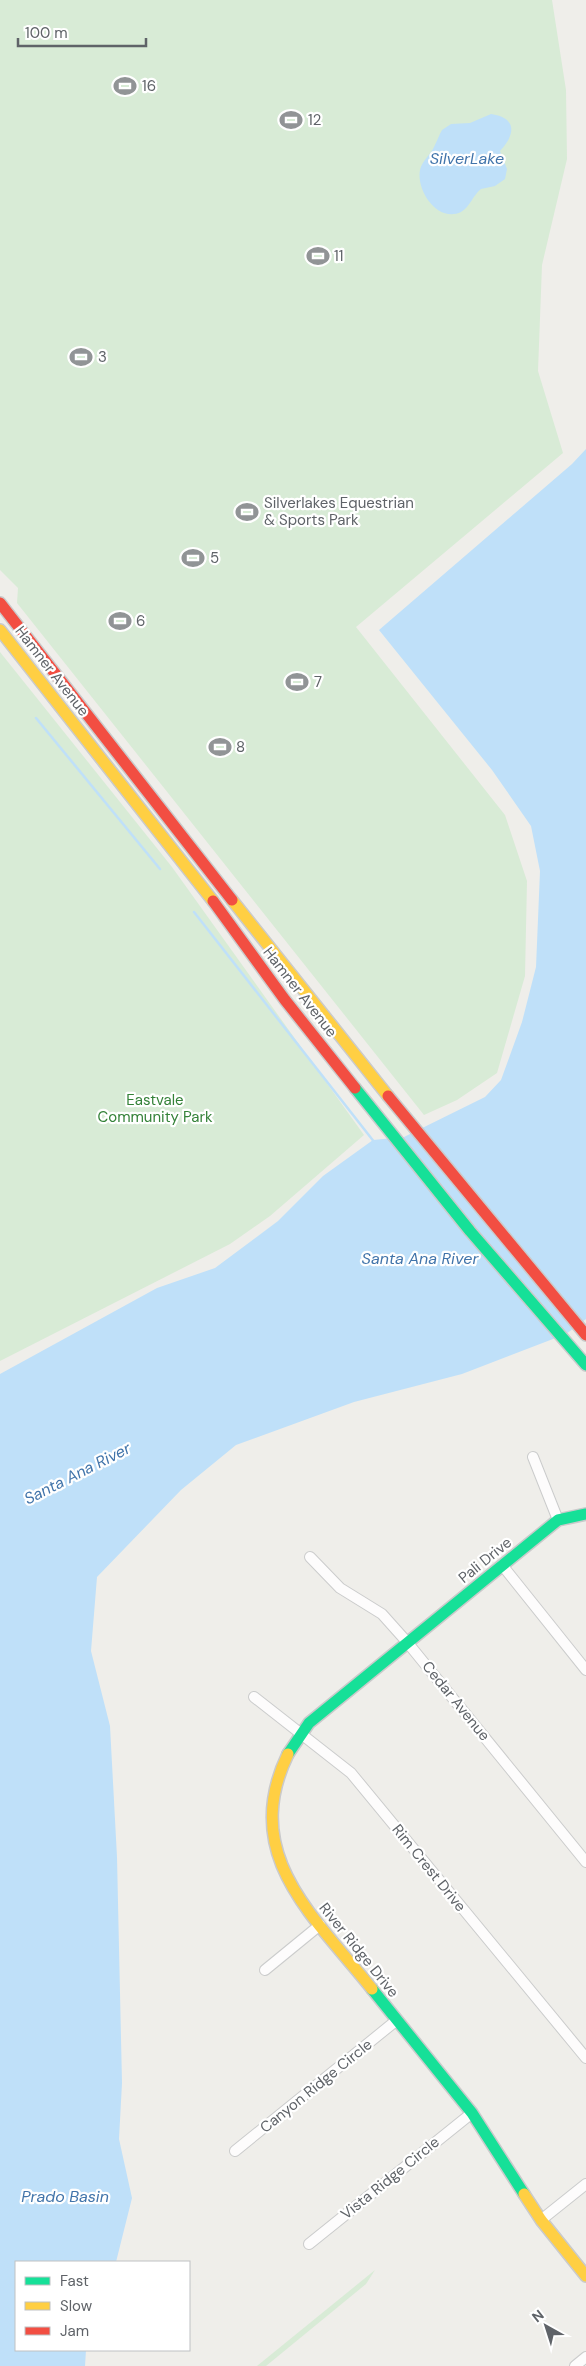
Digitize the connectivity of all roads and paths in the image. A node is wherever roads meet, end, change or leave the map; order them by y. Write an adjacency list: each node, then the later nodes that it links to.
1 (0, 603): 3 (main road, Hamner Avenue)
2 (0, 630): 4 (main road, Hamner Avenue)
3 (586, 1335)
4 (586, 1365)
5 (533, 1456): 7 (street)
6 (586, 1514): 7 (main road, Pali Drive)
7 (558, 1520): 9 (main road, Pali Drive)
8 (310, 1557): 10 (street, Cedar Avenue)
9 (502, 1566): 10 (main road, Pali Drive); 11 (street)
10 (407, 1642): 13 (main road, River Ridge Drive); 14 (street, Cedar Avenue)
11 (586, 1670)
12 (254, 1697): 13 (street, Rim Crest Drive)
13 (300, 1734): 15 (main road, River Ridge Drive); 18 (street, Rim Crest Drive)
14 (586, 1862)
15 (320, 1924): 16 (street); 17 (main road, River Ridge Drive)
16 (265, 1970)
17 (396, 2020): 19 (main road, River Ridge Drive); 20 (street, Canyon Ridge Circle)
18 (586, 2058)
19 (472, 2113): 22 (main road, River Ridge Drive); 23 (street, Vista Ridge Circle)
20 (235, 2151)
21 (586, 2184): 22 (street)
22 (541, 2220): 24 (main road, River Ridge Drive)
23 (309, 2244)
24 (586, 2276)
25 (586, 2357): 26 (street)
26 (575, 2366)

